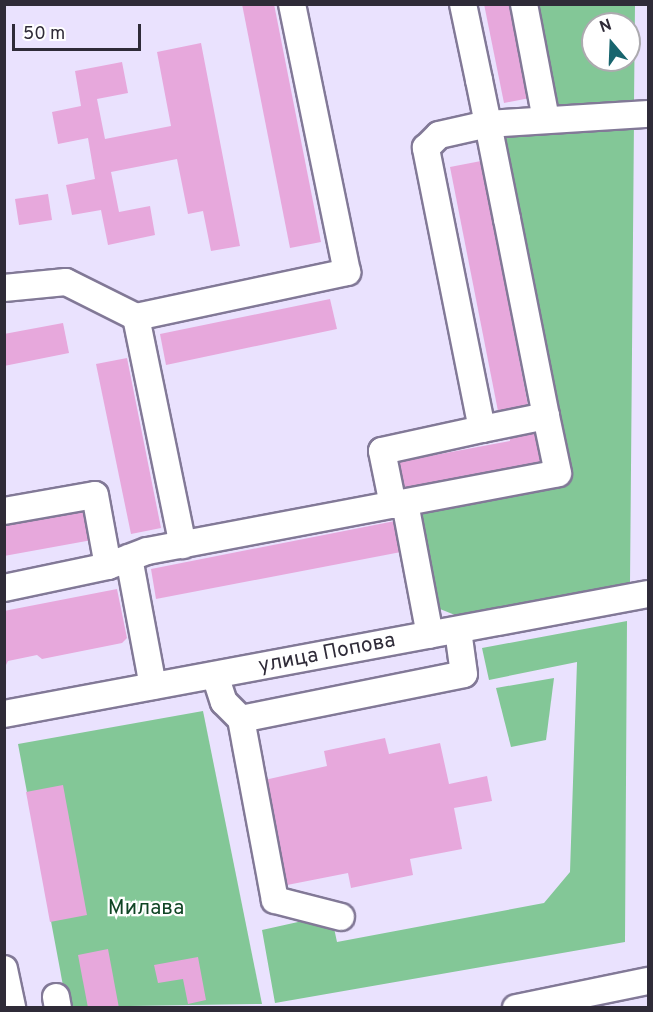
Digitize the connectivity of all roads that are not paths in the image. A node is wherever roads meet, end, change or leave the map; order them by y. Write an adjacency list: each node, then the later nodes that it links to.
1 (292, 4): 8 (street)
2 (463, 4): 6 (street)
3 (524, 4): 5 (street)
4 (648, 114): 5 (street)
5 (546, 119): 6 (street)
6 (488, 124): 9 (street); 10 (street)
7 (4, 288): 8 (street)
8 (136, 317): 13 (street)
9 (546, 416): 10 (street); 11 (street)
10 (482, 429): 11 (street)
11 (399, 504): 13 (street); 18 (street)
12 (4, 511): 14 (street)
13 (183, 545): 14 (street)
14 (118, 562): 15 (street); 20 (street)
15 (4, 588)
16 (648, 594): 17 (street, улица Попова)
17 (458, 630): 18 (street, улица Попова); 22 (street)
18 (430, 635): 19 (street, улица Попова)
19 (215, 675): 20 (street, улица Попова); 22 (street)
20 (153, 687): 21 (street, улица Попова)
21 (4, 714)
22 (241, 718): 23 (street)
23 (341, 917)
24 (4, 969): 26 (street)
25 (648, 981): 27 (street)
26 (12, 1008)
27 (516, 1008)

